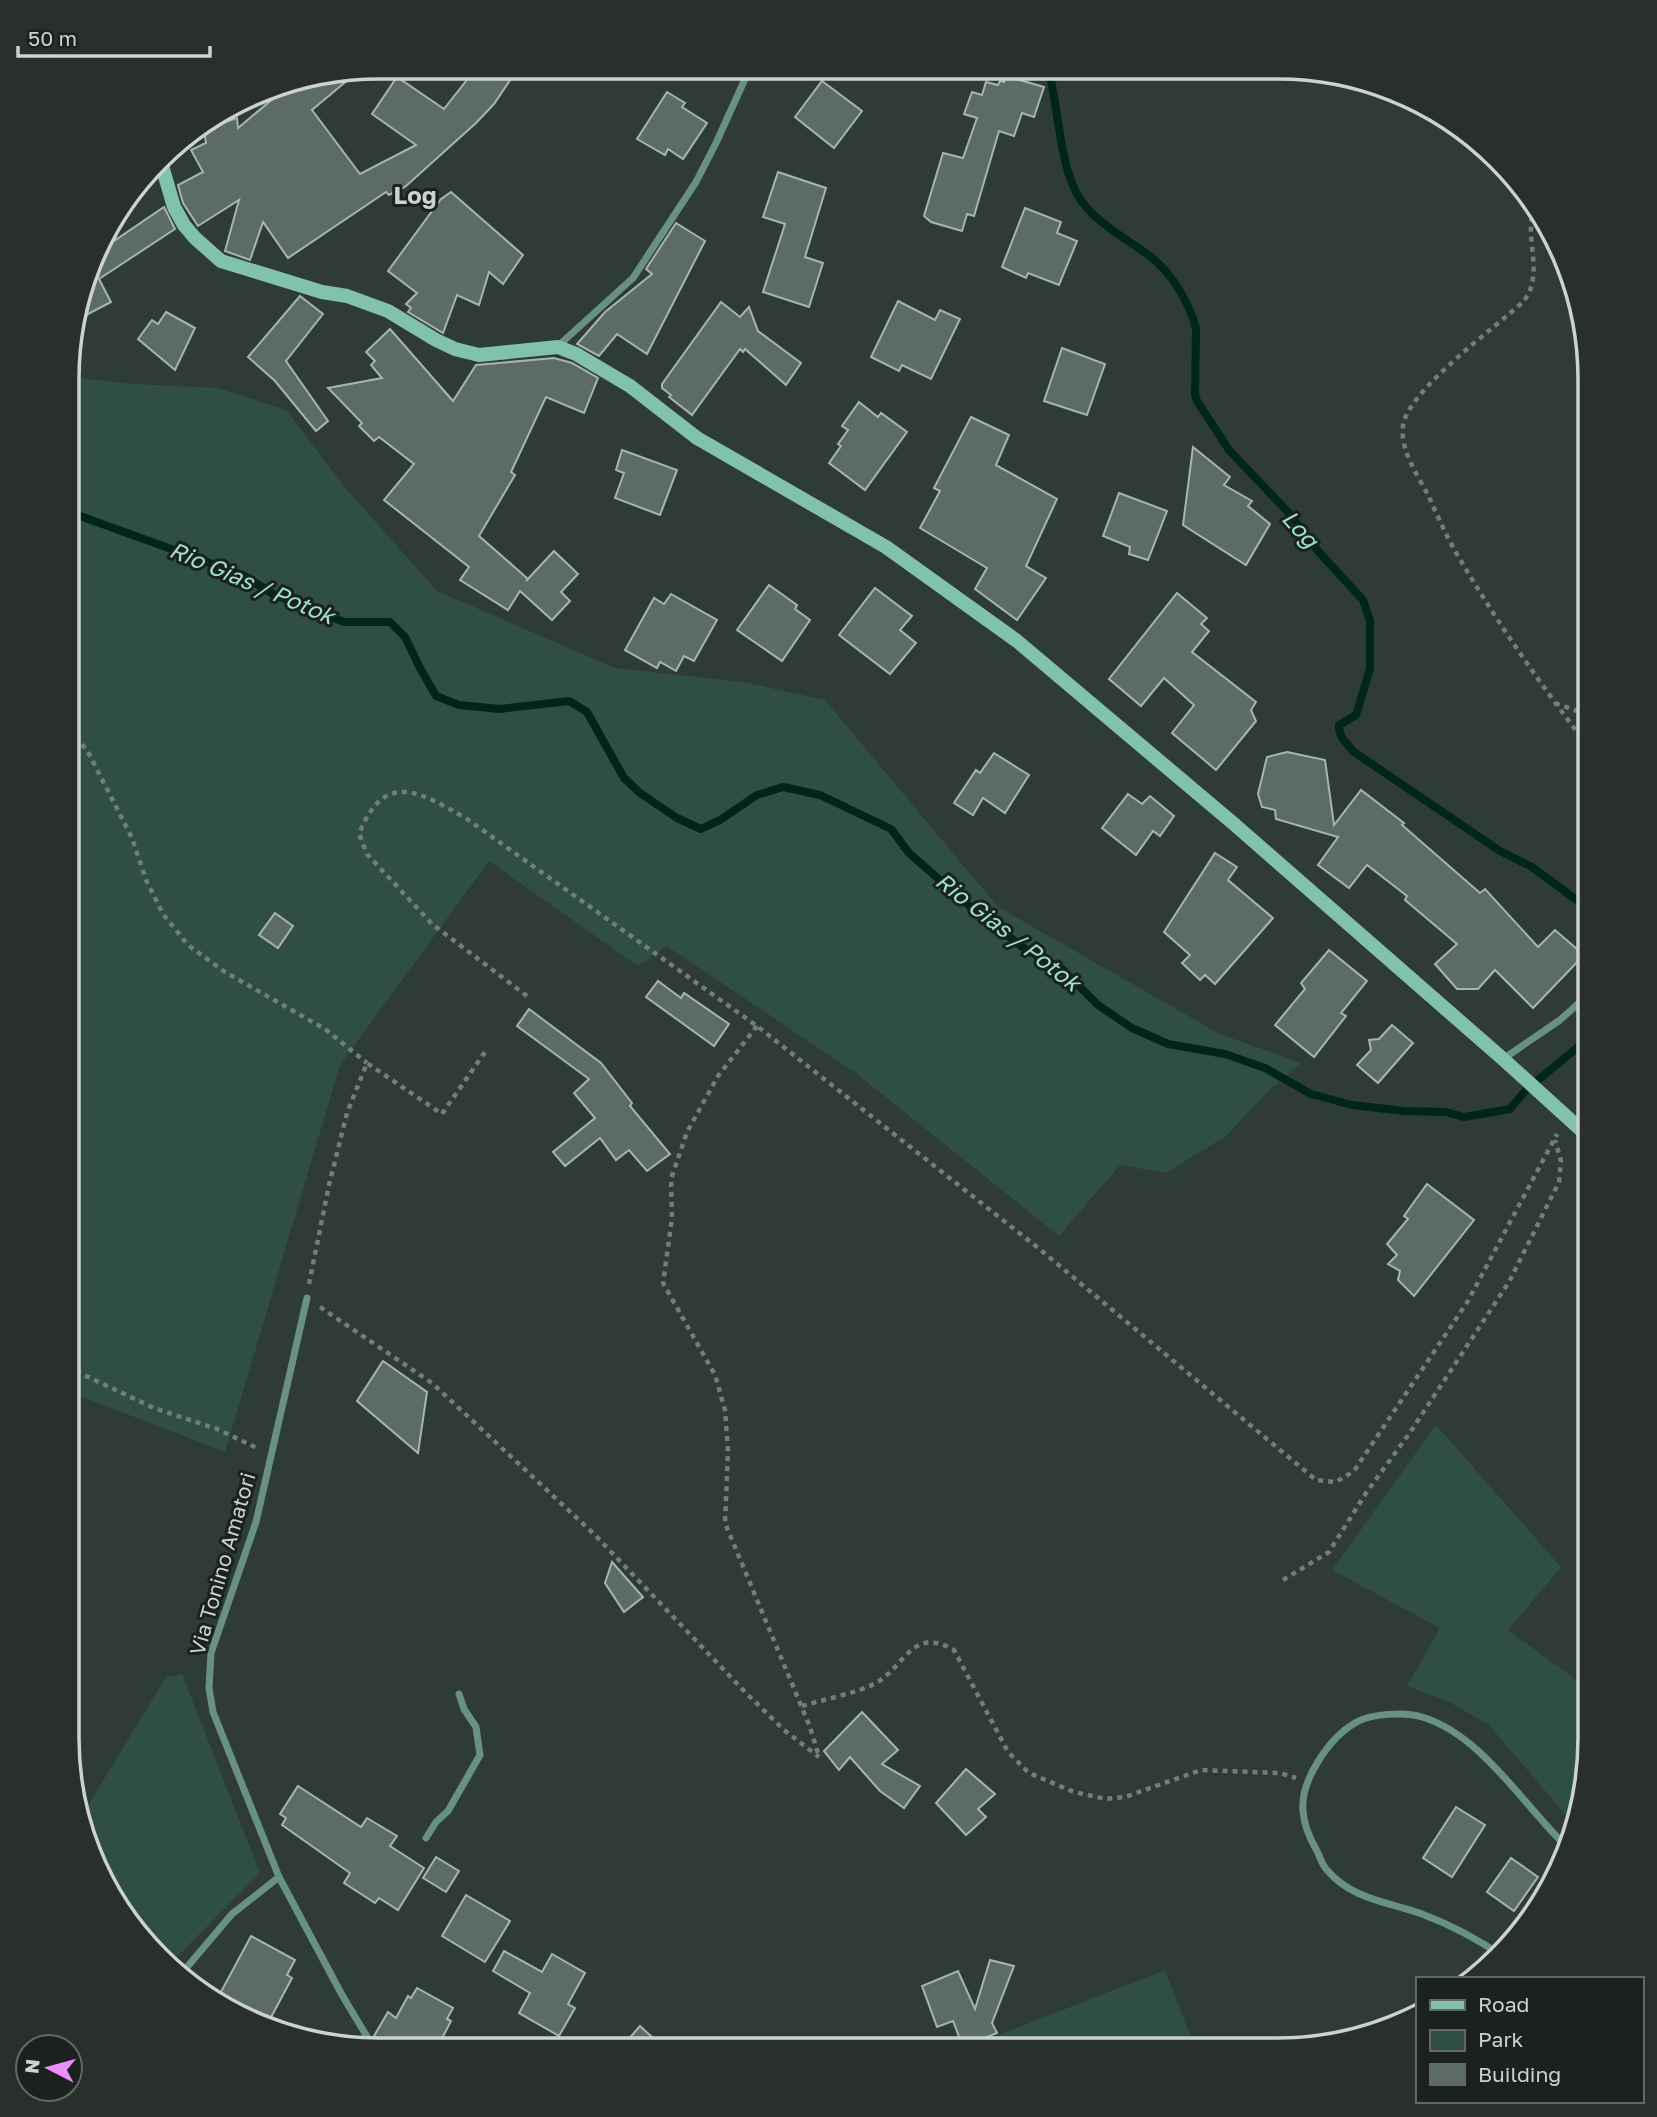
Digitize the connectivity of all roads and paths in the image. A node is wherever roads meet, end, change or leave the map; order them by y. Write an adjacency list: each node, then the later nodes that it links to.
1 (745, 79): 4 (street)
2 (163, 171): 4 (street)
3 (1532, 219): 5 (path)
4 (558, 347): 13 (street)
5 (1554, 702): 6 (path); 7 (path)
6 (1578, 711)
7 (1578, 733)
8 (79, 742): 14 (path)
9 (527, 996): 11 (path)
10 (1578, 1004): 13 (street)
11 (757, 1026): 17 (path); 23 (path)
12 (487, 1049): 14 (path)
13 (1503, 1059): 15 (street)
14 (367, 1063): 18 (path)
15 (1566, 1118): 16 (street); 17 (path)
16 (1578, 1128)
17 (1555, 1139): 21 (path)
18 (307, 1298): 20 (street, Via Tonino Amatori); 23 (path)
19 (79, 1373): 20 (path)
20 (272, 1455): 27 (street, Via Tonino Amatori)
21 (1283, 1580)
22 (459, 1694): 25 (street)
23 (802, 1706): 24 (path)
24 (1307, 1781): 26 (street); 28 (street)
25 (426, 1838)
26 (1560, 1840)
27 (279, 1877): 29 (street); 30 (street, Via Tonino Amatori)
28 (1492, 1948)
29 (186, 1968)
30 (367, 2038)

